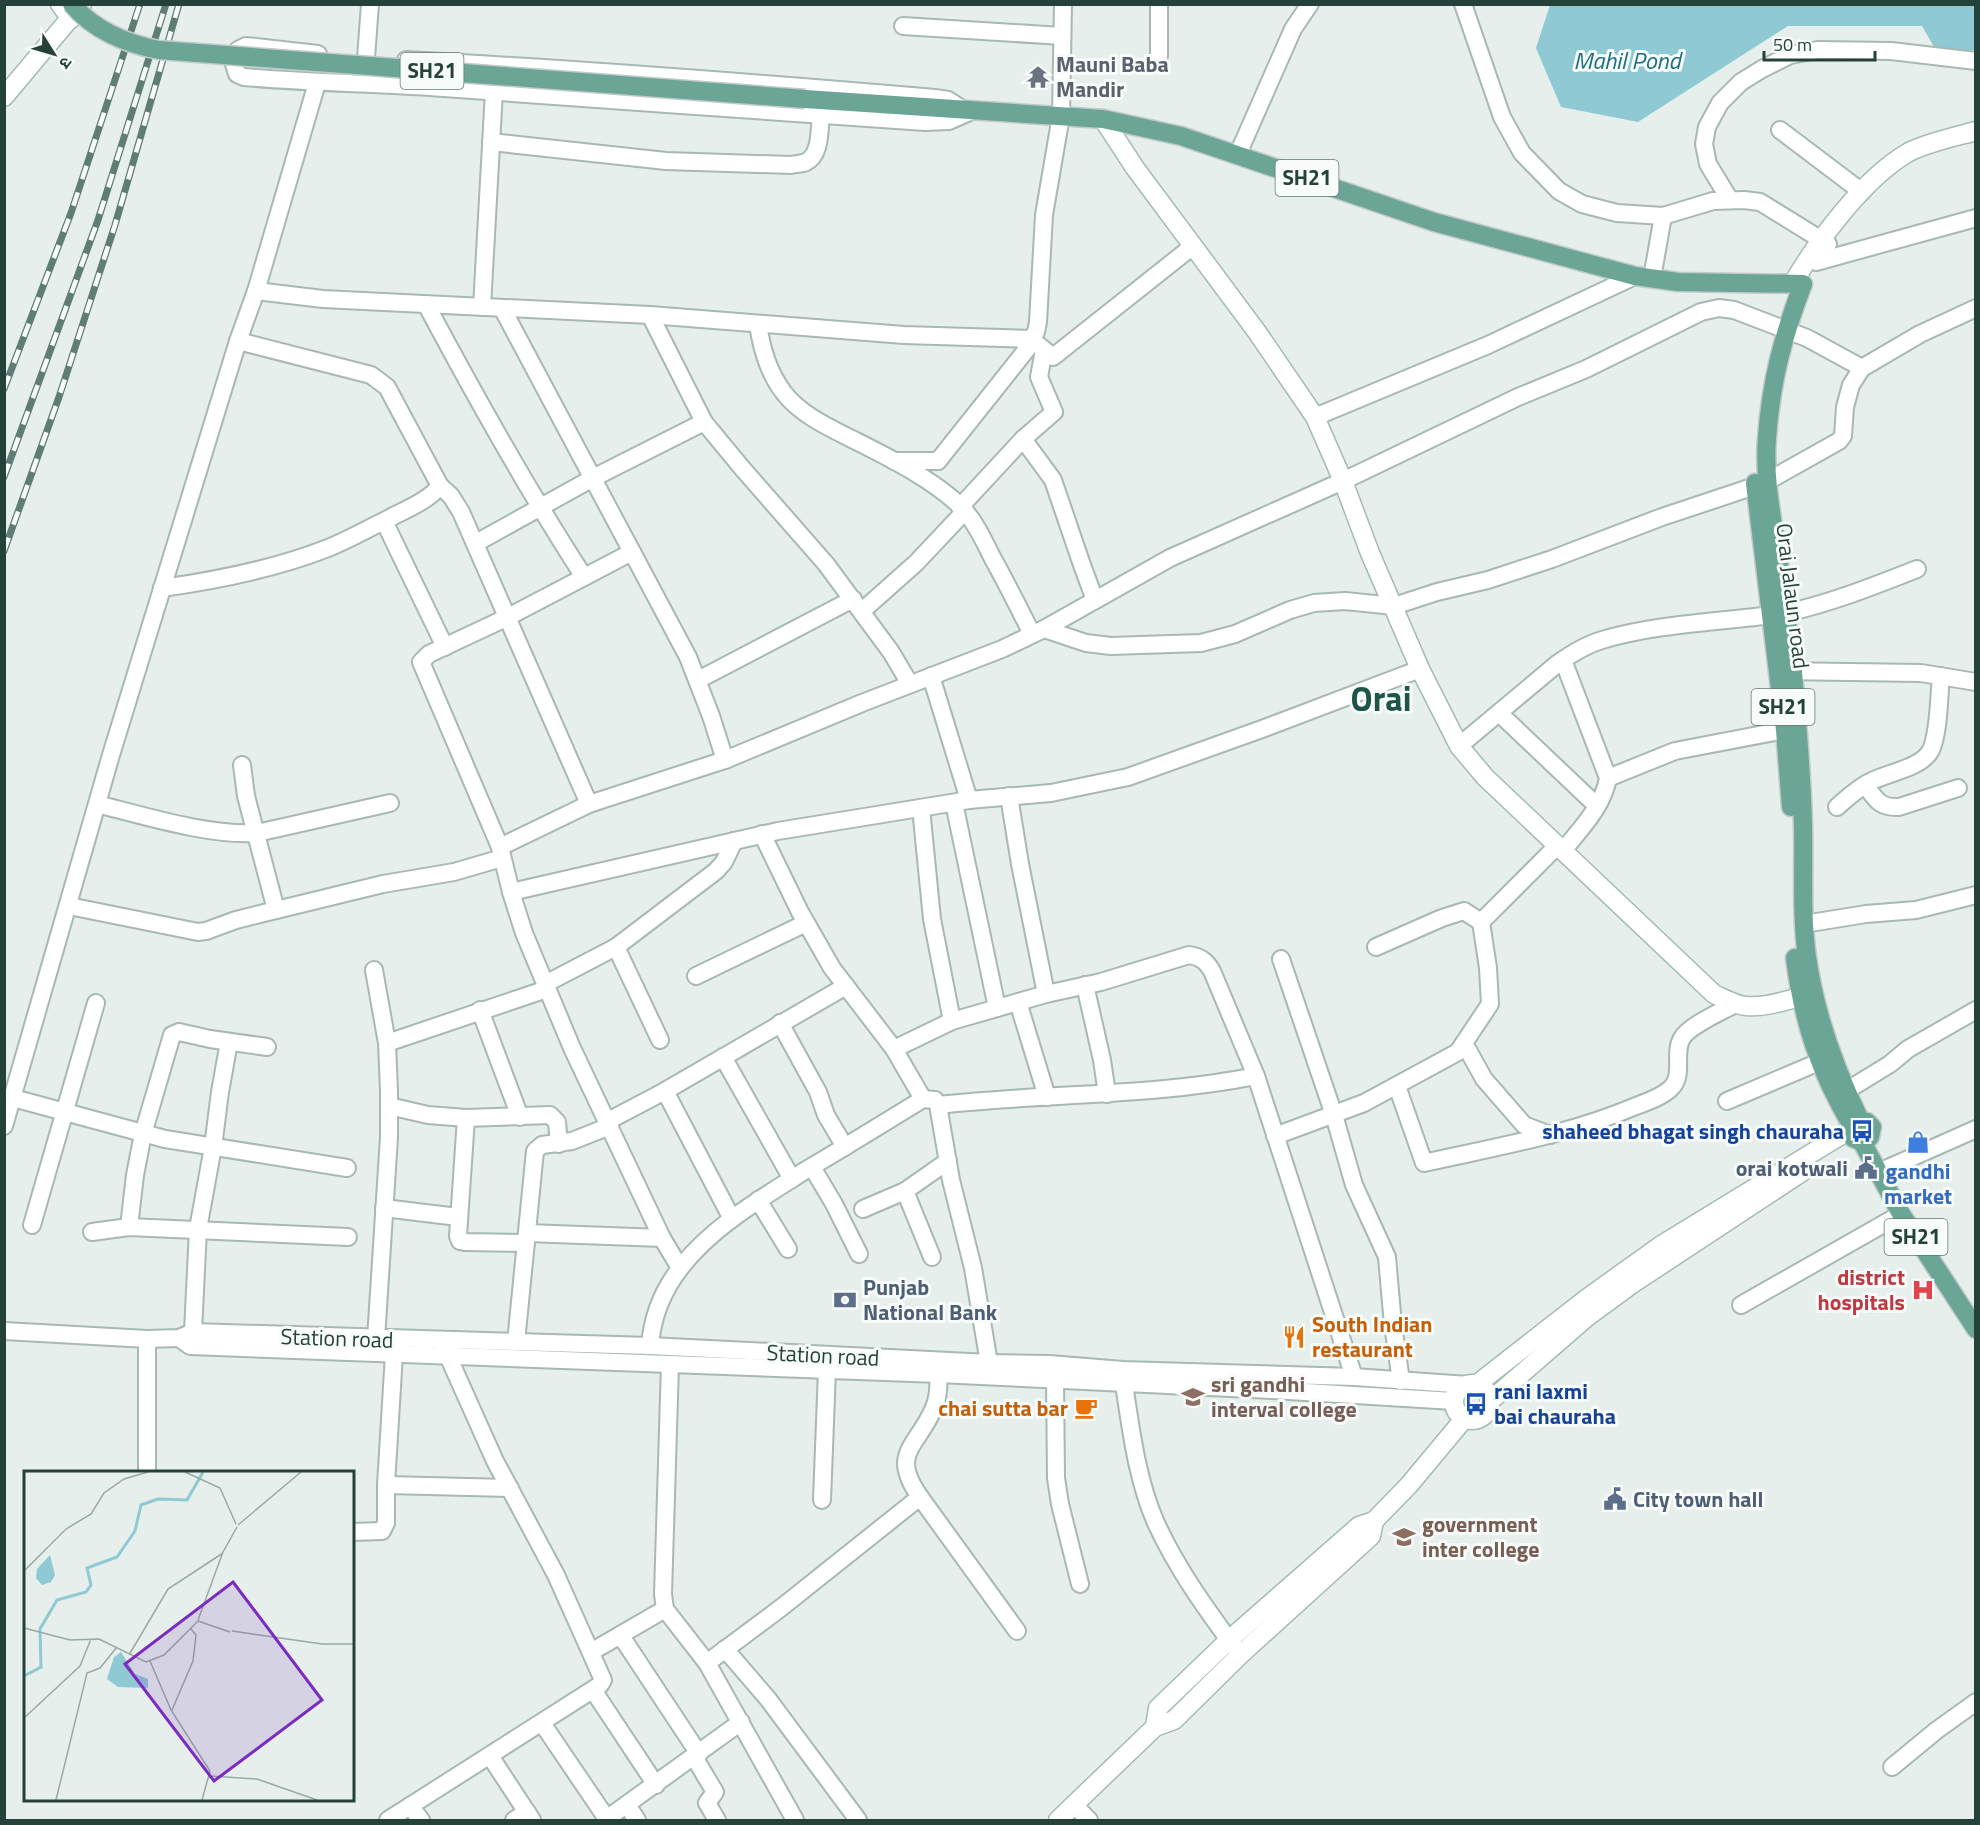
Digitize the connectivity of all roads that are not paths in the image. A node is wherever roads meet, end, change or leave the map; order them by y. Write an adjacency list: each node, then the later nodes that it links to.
1 (60, 4): 7 (street)
2 (370, 4): 11 (street)
3 (1063, 4): 9 (street)
4 (1159, 4): 10 (street)
5 (1310, 4): 24 (street)
6 (1463, 4): 27 (street)
7 (75, 9): 15 (street); 16 (main road, SH21, bridge)
8 (903, 26): 9 (street)
9 (1062, 36): 18 (street)
10 (1158, 56)
11 (366, 58): 13 (street); 16 (street)
12 (1976, 61): 26 (street)
13 (317, 83): 14 (street); 34 (street)
14 (494, 92): 17 (street); 22 (street)
15 (5, 96)
16 (968, 109): 17 (street); 18 (main road, SH21)
17 (821, 116): 22 (street)
18 (1061, 116): 19 (main road, SH21); 43 (street)
19 (1103, 119): 24 (main road, SH21); 30 (street)
20 (1780, 130): 25 (street)
21 (1976, 131): 23 (street)
22 (491, 142): 36 (street)
23 (1911, 151): 25 (street); 29 (street)
24 (1238, 154): 32 (main road, SH21)
25 (1862, 192): 29 (street)
26 (1730, 200): 27 (street); 29 (street)
27 (1663, 216): 32 (street)
28 (1976, 218): 31 (street)
29 (1824, 242): 31 (street); 33 (street)
30 (1193, 246): 43 (street); 45 (street)
31 (1816, 262): 33 (street)
32 (1644, 277): 33 (main road, SH21); 45 (street)
33 (1798, 284): 41 (main road, Orai Jalaun road / SH21)
34 (256, 291): 35 (street); 42 (street)
35 (426, 304): 36 (street); 55 (street)
36 (482, 307): 37 (street)
37 (502, 308): 39 (street); 50 (street)
38 (1976, 308): 44 (street)
39 (650, 315): 40 (street); 46 (street)
40 (758, 325): 43 (street); 48 (street)
41 (1781, 327): 44 (street); 51 (street); 52 (main road, Orai Jalaun road / SH21)
42 (238, 341): 53 (street); 62 (street)
43 (1033, 343): 47 (street); 49 (street)
44 (1862, 368): 52 (street)
45 (1315, 417): 51 (street)
46 (704, 422): 50 (street); 64 (street)
47 (1023, 439): 56 (street); 63 (street)
48 (892, 460): 49 (street); 54 (street)
49 (938, 461): 54 (street)
50 (593, 478): 55 (street); 59 (street)
51 (1343, 481): 63 (street); 65 (street)
52 (1760, 484): 65 (street); 66 (main road, Orai Jalaun road / SH21)
53 (440, 486): 57 (street); 58 (street)
54 (945, 493): 56 (street)
55 (539, 507): 58 (street); 61 (street)
56 (963, 509): 64 (street); 68 (street)
57 (384, 521): 62 (street); 69 (street)
58 (476, 543): 67 (street)
59 (632, 552): 61 (street); 75 (street)
60 (1917, 569): 66 (street)
61 (584, 577): 67 (street)
62 (162, 588): 89 (street)
63 (1095, 600): 68 (street)
64 (857, 605): 75 (street); 77 (street)
65 (1394, 606): 68 (street); 71 (street)
66 (1779, 614): 70 (street); 72 (main road, Orai Jalaun road / SH21)
67 (508, 617): 69 (street); 90 (street)
68 (1038, 632): 73 (street)
69 (445, 647): 99 (street)
70 (1563, 660): 78 (street); 83 (street)
71 (1420, 669): 80 (street); 86 (street)
72 (1785, 671): 74 (street); 79 (main road, Orai Jalaun road / SH21)
73 (931, 676): 77 (street); 87 (street)
74 (1941, 676): 76 (street); 84 (street)
75 (698, 680): 81 (street)
76 (1976, 682)
77 (910, 684): 81 (street)
78 (1499, 713): 80 (street); 91 (street)
79 (1792, 730): 83 (street); 94 (main road, Orai Jalaun road / SH21)
80 (1460, 746): 98 (street)
81 (725, 760): 90 (street)
82 (242, 765): 95 (street)
83 (1608, 778): 91 (street)
84 (1865, 785): 85 (street); 92 (street)
85 (1958, 788)
86 (1009, 796): 87 (street); 115 (street)
87 (962, 802): 93 (street); 120 (street)
88 (390, 803): 95 (street)
89 (97, 804): 95 (street); 102 (street)
90 (589, 804): 99 (street)
91 (1597, 806): 98 (street)
92 (1837, 807)
93 (921, 808): 96 (street); 123 (street)
94 (1798, 825): 106 (main road, Orai Jalaun road / SH21); 116 (main road, Orai Jalaun road / SH21)
95 (257, 833): 103 (street)
96 (762, 834): 97 (street); 105 (street)
97 (734, 841): 100 (street); 107 (street)
98 (1560, 849): 104 (street); 119 (street)
99 (501, 852): 100 (street); 103 (street)
100 (511, 892): 113 (street)
101 (1976, 895): 106 (street)
102 (69, 906): 103 (street); 139 (street)
103 (276, 910)
104 (1481, 922): 108 (street); 128 (street)
105 (806, 923): 111 (street); 114 (street)
106 (1804, 924): 116 (main road, Orai Jalaun road / SH21)
107 (616, 947): 113 (street); 125 (street)
108 (1376, 947)
109 (1281, 959): 144 (street)
110 (374, 970): 127 (street)
111 (696, 976)
112 (1085, 985): 115 (street); 133 (street); 137 (street)
113 (546, 986): 121 (street); 147 (street)
114 (846, 986): 124 (street); 130 (street)
115 (1046, 994): 117 (street)
116 (1807, 995): 119 (street); 132 (main road, Orai Jalaun road / SH21); 136 (main road, Orai Jalaun road / SH21)
117 (1018, 1002): 120 (street); 138 (street)
118 (96, 1003): 143 (street)
119 (1736, 1004): 152 (street)
120 (997, 1008): 123 (street)
121 (480, 1010): 127 (street); 145 (street)
122 (1976, 1010): 136 (street)
123 (952, 1021): 130 (street)
124 (780, 1023): 131 (street); 156 (street)
125 (660, 1040)
126 (229, 1042): 129 (street); 151 (street); 155 (street)
127 (387, 1043): 142 (street)
128 (1464, 1043): 134 (street); 152 (street)
129 (267, 1047)
130 (894, 1049): 141 (street)
131 (723, 1057): 135 (street); 161 (street)
132 (1819, 1062): 140 (street); 150 (main road, Orai Jalaun road / SH21)
133 (1256, 1076): 137 (street); 153 (street)
134 (1397, 1086): 144 (street); 152 (street)
135 (665, 1091): 147 (street); 168 (street)
136 (1846, 1091): 150 (main road, Orai Jalaun road / SH21)
137 (1107, 1094): 138 (street)
138 (1047, 1097): 141 (street)
139 (13, 1098): 143 (street); 148 (street)
140 (1727, 1101)
141 (931, 1102): 156 (street); 157 (street)
142 (389, 1106): 146 (street); 164 (street)
143 (66, 1112): 151 (street); 169 (street)
144 (1334, 1115): 153 (street); 197 (street)
145 (520, 1117): 146 (street); 154 (street)
146 (466, 1118): 167 (street)
147 (609, 1123): 154 (street); 175 (street)
148 (4, 1126)
149 (1976, 1129): 160 (street)
150 (1859, 1132): 160 (main road); 166 (main road, Orai Jalaun road / SH21); 199 (street); 201 (street)
151 (143, 1134): 155 (street); 170 (street)
152 (1550, 1135)
153 (1275, 1136): 195 (street)
154 (559, 1144): 174 (street)
155 (213, 1147): 159 (street); 171 (street)
156 (845, 1147): 158 (street)
157 (948, 1161): 162 (street); 192 (street)
158 (812, 1167): 161 (street); 177 (street)
159 (347, 1168)
160 (1888, 1168): 181 (main road)
161 (792, 1179): 163 (street)
162 (905, 1191): 165 (street); 178 (street)
163 (758, 1200): 168 (street); 176 (street)
164 (384, 1208): 167 (street); 185 (street)
165 (863, 1209)
166 (1901, 1214): 180 (street); 182 (main road, Orai Jalaun road / SH21)
167 (458, 1217): 174 (street)
168 (732, 1219): 179 (street)
169 (32, 1225)
170 (129, 1227): 171 (street); 172 (street)
171 (198, 1229): 173 (street); 184 (street)
172 (92, 1232)
173 (348, 1237)
174 (526, 1238): 175 (street); 187 (street)
175 (662, 1238): 179 (street)
176 (788, 1249)
177 (859, 1254)
178 (932, 1257)
179 (680, 1268): 188 (street)
180 (1741, 1305)
181 (1976, 1308)
182 (1976, 1329)
183 (4, 1331): 186 (street, Station road)
184 (186, 1335): 185 (street, Station road); 186 (street, Station road); 190 (street, Station road)
185 (375, 1338): 189 (street, Station road)
186 (147, 1339): 203 (street)
187 (516, 1342): 188 (street, Station road); 189 (street, Station road)
188 (650, 1346): 193 (street, Station road)
189 (444, 1349): 190 (street, Station road); 191 (street, Station road); 205 (street)
190 (394, 1354): 204 (street)
191 (670, 1364): 194 (street, Station road); 211 (street)
192 (989, 1364): 193 (street, Station road); 195 (street, Station road)
193 (939, 1367): 194 (street, Station road); 196 (street, Station road); 206 (street)
194 (826, 1370): 207 (street)
195 (1354, 1377): 197 (street, Station road)
196 (1055, 1380): 198 (street, Station road); 210 (street)
197 (1401, 1381): 199 (street, Station road)
198 (1124, 1383): 200 (street, Station road); 214 (street)
199 (1472, 1384): 200 (street); 201 (street)
200 (1454, 1401): 202 (street)
201 (1490, 1401): 202 (street)
202 (1464, 1419): 208 (street)
203 (147, 1471)
204 (386, 1485): 205 (street); 209 (street)
205 (510, 1488): 216 (street)
206 (920, 1497): 212 (street); 215 (street)
207 (822, 1500)
208 (1374, 1521): 214 (street); 217 (street)
209 (354, 1532)
210 (1080, 1584)
211 (665, 1609): 213 (street); 218 (street)
212 (1017, 1630)
213 (621, 1636): 216 (street); 225 (street)
214 (1229, 1640): 217 (street); 223 (street)
215 (725, 1649): 218 (street); 238 (street)
216 (591, 1652): 219 (street)
217 (1240, 1656): 223 (street)
218 (707, 1663): 221 (street)
219 (593, 1690): 222 (street); 227 (street)
220 (1976, 1702): 226 (street)
221 (741, 1722): 225 (street); 237 (street)
222 (542, 1723): 224 (street); 232 (street)
223 (1155, 1727): 229 (street)
224 (490, 1756): 230 (street); 231 (street)
225 (696, 1756): 227 (street); 236 (street)
226 (1892, 1767)
227 (656, 1785): 228 (street)
228 (627, 1805): 232 (street); 235 (street)
229 (1074, 1805): 239 (street); 240 (street)
230 (410, 1806): 233 (street); 234 (street)
231 (524, 1818)
232 (606, 1820)
233 (388, 1821)
234 (421, 1821)
235 (637, 1821)
236 (717, 1821)
237 (795, 1821)
238 (858, 1821)
239 (1058, 1821)
240 (1089, 1821)

